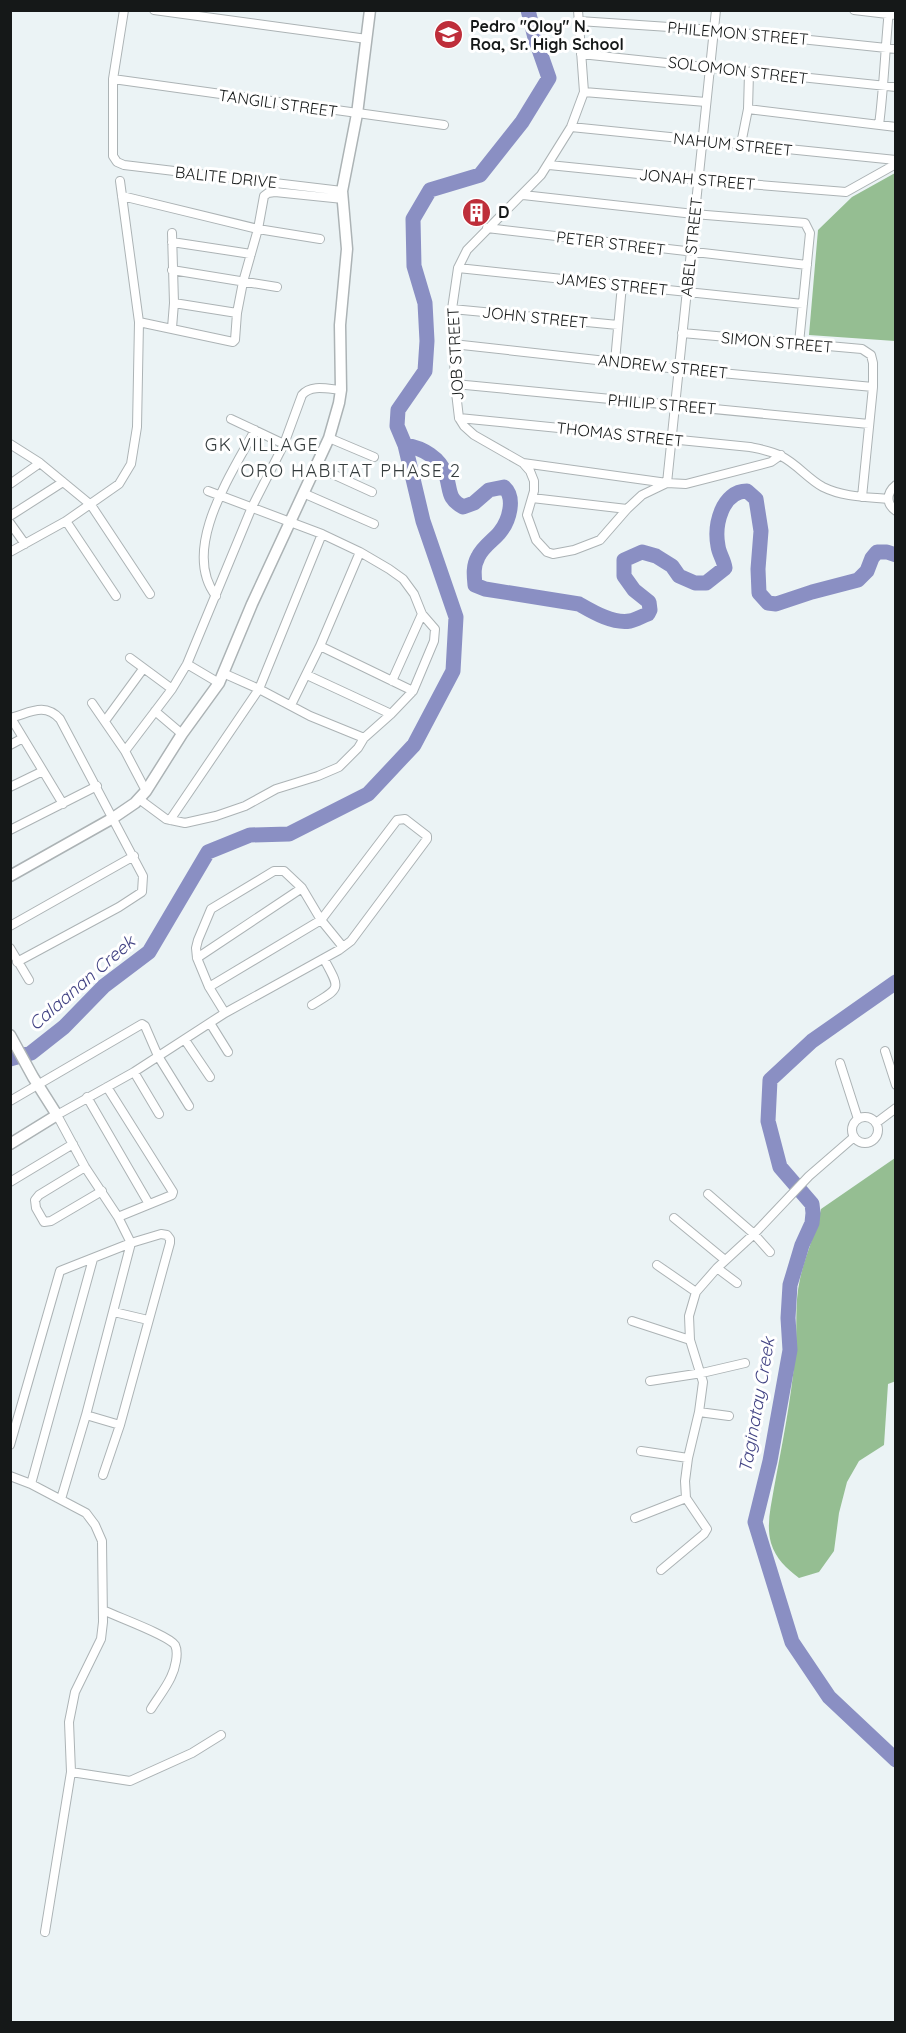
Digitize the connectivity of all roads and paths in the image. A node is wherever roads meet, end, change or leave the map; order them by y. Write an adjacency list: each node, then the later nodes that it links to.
1 (124, 10): 16 (street)
2 (154, 10): 10 (street)
3 (370, 10): 10 (street)
4 (578, 10): 8 (street, JOB STREET)
5 (716, 10): 9 (street, ABEL STREET)
6 (854, 10): 7 (street)
7 (891, 13): 11 (street)
8 (579, 21): 9 (street, PHILEMON STREET); 13 (street, JOB STREET)
9 (714, 30): 11 (street, PHILEMON STREET); 14 (street, ABEL STREET)
10 (367, 39): 22 (street)
11 (885, 47): 12 (street, PHILEMON STREET); 17 (street)
12 (896, 49)
13 (581, 54): 14 (street, SOLOMON STREET); 19 (street, JOB STREET)
14 (710, 67): 15 (street, SOLOMON STREET); 20 (street, ABEL STREET)
15 (750, 73): 17 (street, SOLOMON STREET); 21 (street)
16 (113, 79): 22 (street, TANGILI STREET); 34 (street, BALITE DRIVE)
17 (884, 86): 18 (street, SOLOMON STREET); 23 (street)
18 (896, 87)
19 (584, 92): 20 (street); 25 (street, JOB STREET)
20 (706, 102): 27 (street, ABEL STREET)
21 (748, 109): 23 (street); 28 (street)
22 (357, 114): 24 (street, TANGILI STREET); 34 (street)
23 (879, 124): 26 (street)
24 (444, 125)
25 (571, 127): 27 (street, NAHUM STREET); 30 (street, JOB STREET)
26 (896, 127)
27 (702, 140): 28 (street, NAHUM STREET); 31 (street, ABEL STREET)
28 (741, 144): 29 (street, NAHUM STREET)
29 (896, 162): 31 (street, JONAH STREET)
30 (549, 165): 31 (street, JONAH STREET); 35 (street, JOB STREET)
31 (698, 180): 36 (street, ABEL STREET)
32 (120, 181): 33 (street)
33 (122, 195): 38 (street); 53 (street)
34 (343, 195): 38 (street); 63 (street)
35 (523, 195): 36 (street); 37 (street, JOB STREET)
36 (694, 214): 40 (street, ABEL STREET); 42 (street)
37 (487, 228): 40 (street, PETER STREET); 43 (street, JOB STREET)
38 (258, 229): 39 (street); 41 (street)
39 (320, 239)
40 (690, 252): 42 (street, PETER STREET); 48 (street, ABEL STREET)
41 (251, 254): 44 (street); 45 (street)
42 (807, 265): 50 (street)
43 (458, 268): 46 (street, JAMES STREET); 51 (street, JOB STREET)
44 (172, 270): 45 (street); 49 (street)
45 (243, 282): 47 (street); 52 (street)
46 (622, 285): 48 (street, JAMES STREET); 54 (street)
47 (277, 287)
48 (686, 292): 50 (street, JAMES STREET); 56 (street, ABEL STREET)
49 (174, 303): 52 (street); 55 (street)
50 (803, 304): 57 (street)
51 (452, 309): 54 (street, JOHN STREET); 58 (street, JOB STREET)
52 (237, 313): 55 (street)
53 (139, 322): 55 (street); 91 (street)
54 (618, 325): 59 (street)
55 (172, 328)
56 (682, 333): 57 (street, SIMON STREET); 60 (street, ABEL STREET)
57 (799, 343): 62 (street, SIMON STREET)
58 (453, 344): 59 (street, ANDREW STREET); 61 (street, JOB STREET)
59 (615, 361): 60 (street, ANDREW STREET)
60 (678, 369): 62 (street, ANDREW STREET); 64 (street, ABEL STREET)
61 (455, 384): 64 (street, PHILIP STREET); 65 (street, JOB STREET)
62 (873, 387): 67 (street)
63 (341, 390): 69 (street); 71 (street)
64 (675, 405): 67 (street, PHILIP STREET); 70 (street, ABEL STREET)
65 (459, 418): 70 (street, THOMAS STREET); 77 (street, JOB STREET)
66 (231, 419): 68 (street)
67 (869, 424): 88 (street)
68 (255, 430): 71 (street); 87 (street)
69 (329, 438): 75 (street); 78 (street)
70 (671, 439): 73 (street, THOMAS STREET); 81 (street, ABEL STREET)
71 (284, 444): 92 (street)
72 (11, 445): 76 (street)
73 (750, 447): 74 (street, THOMAS STREET); 79 (street)
74 (781, 455): 79 (street); 88 (street)
75 (374, 457)
76 (39, 463): 80 (street); 82 (street)
77 (523, 463): 81 (street); 89 (street)
78 (315, 466): 85 (street); 86 (street)
79 (746, 467): 81 (street)
80 (63, 482): 91 (street); 95 (street)
81 (667, 483): 93 (street)
82 (10, 484)
83 (896, 485): 90 (street)
84 (208, 490): 87 (street)
85 (372, 492)
86 (303, 493): 97 (street); 99 (street)
87 (220, 496): 92 (street); 106 (street)
88 (862, 496): 90 (street)
89 (532, 498): 93 (street); 93 (street)
90 (888, 499): 94 (street)
91 (91, 505): 96 (street); 104 (street)
92 (252, 507): 97 (street); 106 (street)
93 (627, 509)
94 (896, 512)
95 (10, 516)
96 (66, 521): 101 (street); 105 (street)
97 (290, 521): 100 (street); 113 (street)
98 (10, 523): 101 (street)
99 (374, 524)
100 (322, 534): 103 (street); 116 (street)
101 (25, 544): 102 (street)
102 (10, 552)
103 (360, 552): 107 (street); 108 (street)
104 (150, 594)
105 (116, 596)
106 (216, 596): 110 (street)
107 (422, 614): 114 (street); 117 (street)
108 (320, 646): 112 (street); 114 (street)
109 (130, 658): 111 (street)
110 (187, 664): 113 (street); 115 (street)
111 (143, 669): 115 (street); 123 (street)
112 (306, 675): 119 (street); 121 (street)
113 (221, 678): 116 (street); 124 (street)
114 (392, 681): 117 (street)
115 (172, 689): 120 (street)
116 (259, 689): 119 (street); 135 (street)
117 (413, 691): 121 (street)
118 (92, 703): 123 (street)
119 (291, 705): 126 (street)
120 (155, 711): 124 (street); 128 (street)
121 (391, 714): 126 (street)
122 (11, 718): 125 (street); 130 (street)
123 (105, 721): 128 (street)
124 (182, 734): 132 (street)
125 (23, 738): 127 (street); 129 (street)
126 (364, 738): 135 (street)
127 (10, 745)
128 (125, 751): 132 (street)
129 (43, 771): 131 (street); 133 (street)
130 (97, 786): 133 (street); 134 (street)
131 (10, 787)
132 (142, 795): 134 (street); 135 (street)
133 (63, 804): 136 (street)
134 (113, 819): 137 (street); 138 (street)
135 (170, 820)
136 (10, 830)
137 (134, 856): 141 (street); 146 (street)
138 (10, 876)
139 (302, 888): 140 (street); 144 (street); 144 (street)
140 (321, 920): 142 (street); 142 (street); 148 (street)
141 (10, 926)
142 (343, 947): 145 (street)
143 (10, 948): 146 (street)
144 (197, 958): 148 (street)
145 (324, 959): 149 (street); 150 (street)
146 (17, 962): 147 (street)
147 (29, 980)
148 (209, 987): 150 (street)
149 (312, 1005)
150 (225, 1013): 151 (street)
151 (210, 1023): 153 (street); 155 (street)
152 (10, 1035): 160 (street)
153 (185, 1040): 156 (street); 159 (street)
154 (885, 1051): 161 (street)
155 (228, 1052)
156 (158, 1056): 158 (street); 160 (street); 165 (street)
157 (840, 1063): 169 (street)
158 (134, 1072): 162 (street); 167 (street)
159 (210, 1077)
160 (35, 1081): 164 (street); 168 (street)
161 (896, 1085)
162 (107, 1087): 163 (street); 178 (street)
163 (87, 1097): 168 (street); 178 (street)
164 (10, 1101)
165 (189, 1106)
166 (896, 1108): 170 (street)
167 (159, 1114)
168 (57, 1115): 172 (street); 173 (street)
169 (858, 1119): 170 (street); 171 (street)
170 (876, 1123): 171 (street)
171 (854, 1137): 181 (street)
172 (10, 1144)
173 (73, 1144): 174 (street); 175 (street)
174 (85, 1167): 176 (street); 176 (street)
175 (10, 1182)
176 (102, 1191): 179 (street)
177 (708, 1194): 181 (street)
178 (149, 1204): 179 (street)
179 (118, 1217): 182 (street)
180 (674, 1218): 185 (street)
181 (754, 1234): 183 (street); 185 (street)
182 (131, 1243): 184 (street); 190 (street); 191 (street)
183 (770, 1252)
184 (93, 1259): 201 (street); 206 (street)
185 (725, 1260): 187 (street)
186 (657, 1265): 189 (street)
187 (717, 1268): 188 (street); 189 (street)
188 (737, 1283)
189 (696, 1292): 193 (street)
190 (114, 1312): 191 (street); 198 (street)
191 (148, 1320): 200 (street)
192 (632, 1321): 193 (street)
193 (690, 1340): 195 (street)
194 (745, 1363): 195 (street)
195 (702, 1373): 196 (street); 197 (street)
196 (650, 1381)
197 (699, 1412): 199 (street); 203 (street)
198 (86, 1415): 200 (street); 208 (street)
199 (729, 1416)
200 (120, 1425): 204 (street)
201 (10, 1445)
202 (641, 1451): 203 (street)
203 (688, 1458): 207 (street)
204 (103, 1475)
205 (10, 1476): 206 (street)
206 (31, 1484): 208 (street)
207 (686, 1498): 209 (street); 210 (street)
208 (61, 1499): 211 (street)
209 (635, 1518)
210 (661, 1570)
211 (103, 1610): 212 (street); 214 (street)
212 (151, 1709)
213 (221, 1735): 214 (street)
214 (71, 1772): 215 (street)
215 (45, 1932)

